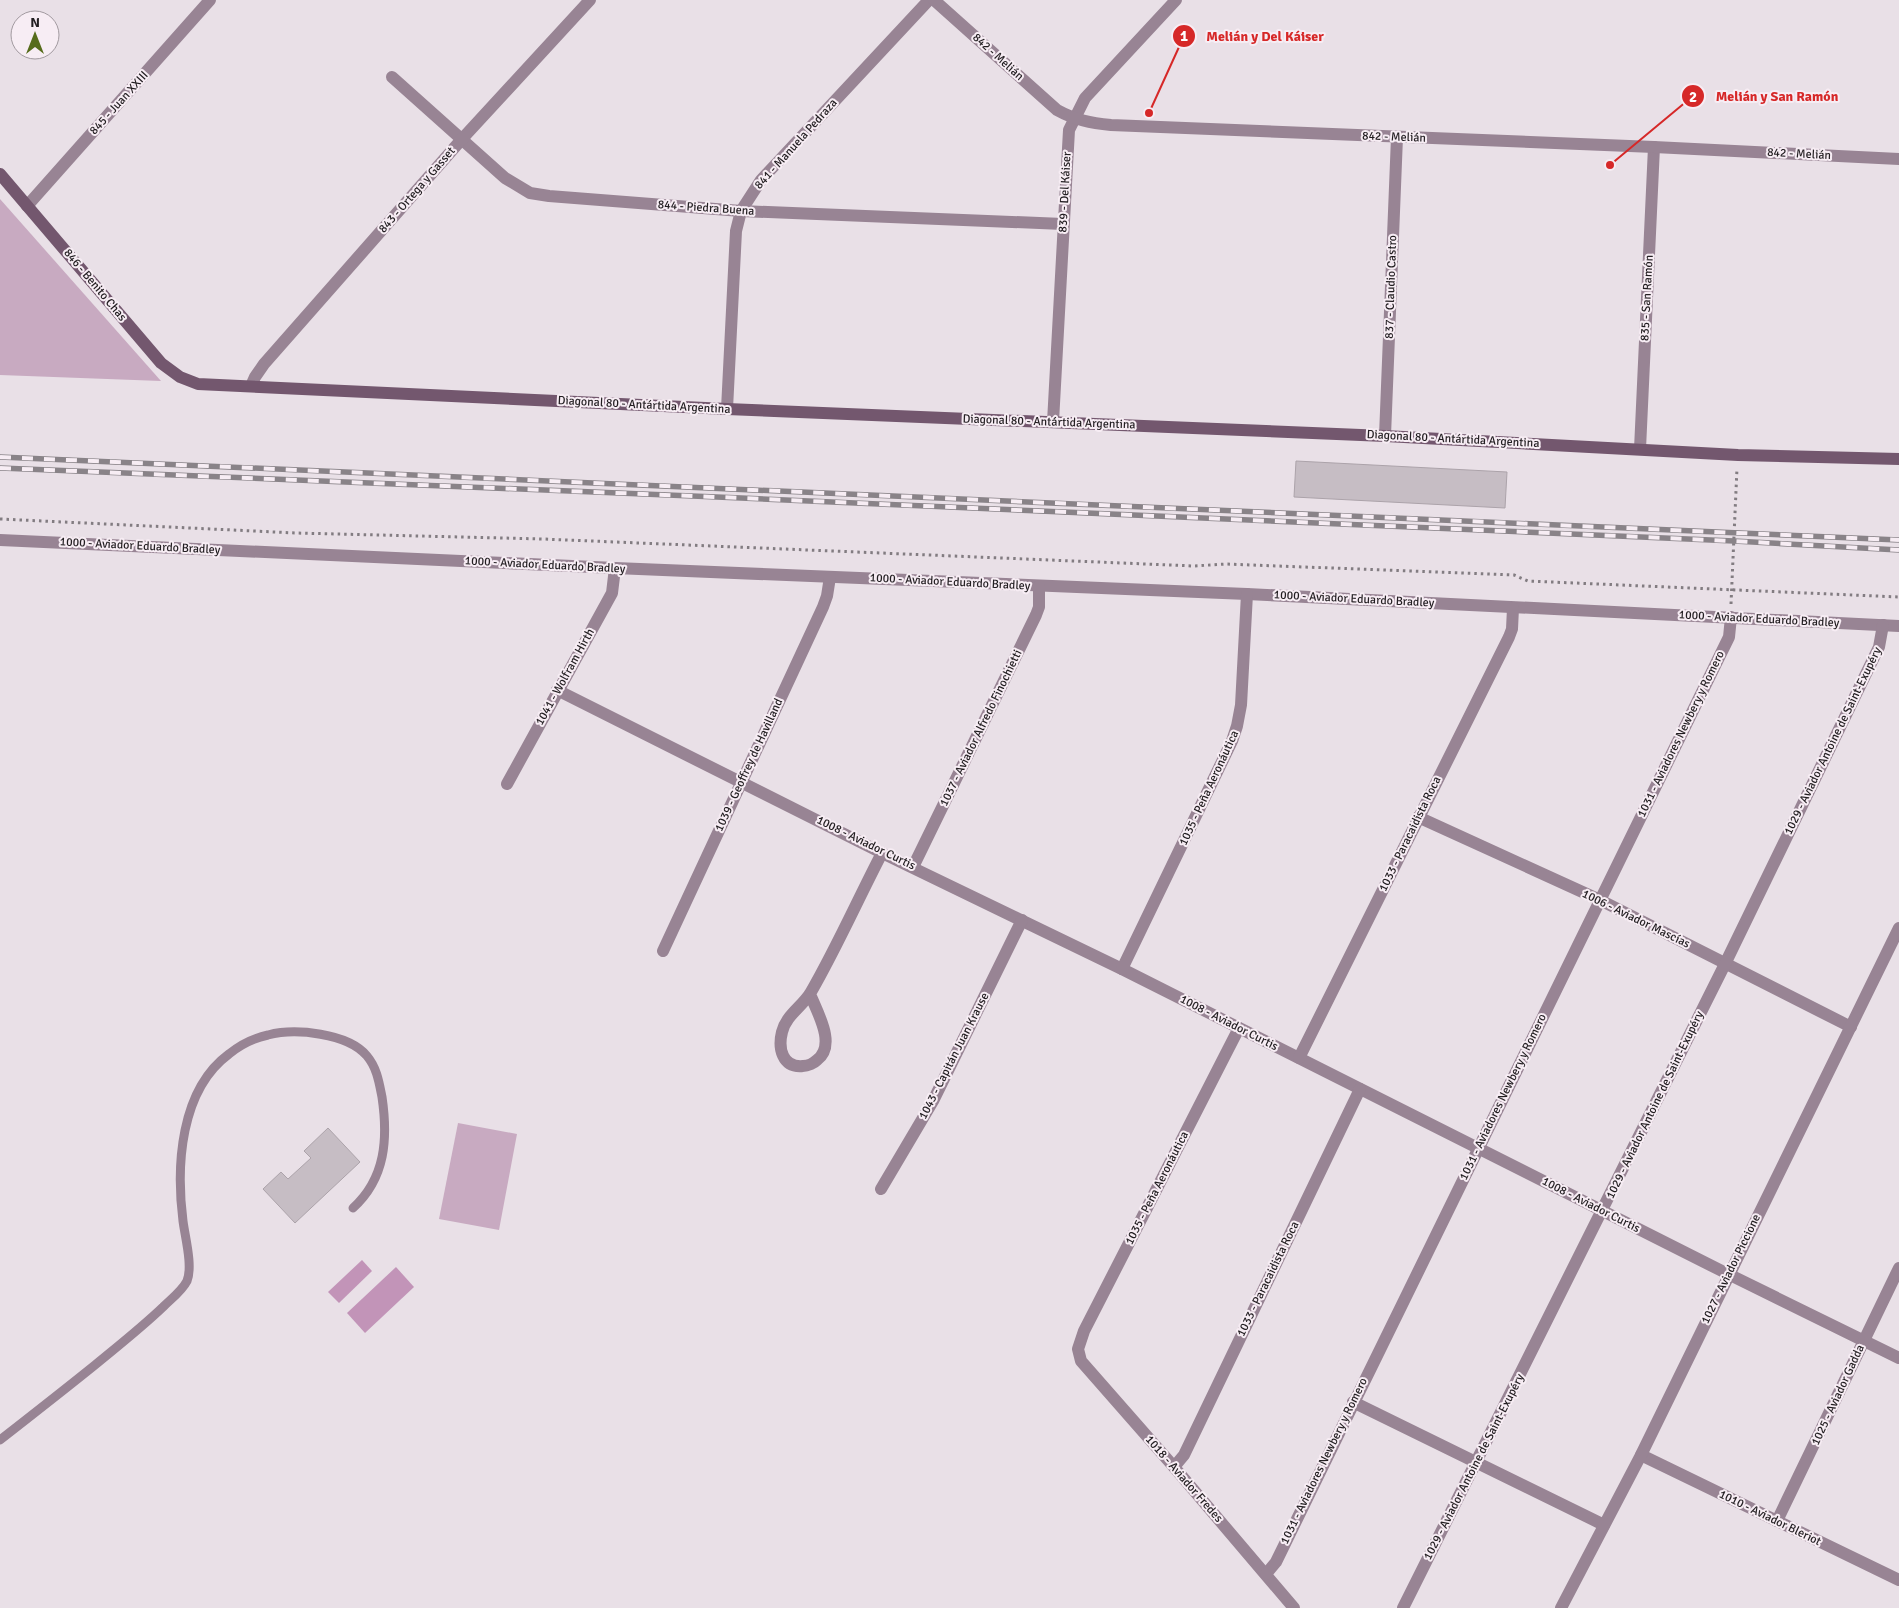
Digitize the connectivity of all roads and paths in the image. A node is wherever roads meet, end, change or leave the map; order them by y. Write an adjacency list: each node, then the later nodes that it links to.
1 (210, 0): 13 (street, 845 - Juan XXIII)
2 (590, 0): 9 (street, 843 - Ortega y Gasset)
3 (928, 0): 14 (street, 841 - Manuela Pedraza)
4 (934, 0): 7 (street, 842 - Melián)
5 (1176, 0): 7 (street, 839 - Del Káiser)
6 (392, 77): 9 (street, 844 - Piedra Buena)
7 (1074, 119): 8 (street, 842 - Melián); 15 (street, 839 - Del Káiser)
8 (1397, 137): 10 (street, 842 - Melián); 20 (street, 837 - Claudio Castro)
9 (462, 139): 14 (street, 844 - Piedra Buena); 17 (street, 843 - Ortega y Gasset)
10 (1654, 147): 11 (street, 842 - Melián); 21 (street, 835 - San Ramón)
11 (1899, 159)
12 (0, 174): 13 (main road, 846 - Benito Chas)
13 (28, 206): 16 (main road, 846 - Benito Chas)
14 (741, 211): 15 (street, 844 - Piedra Buena); 18 (street, 841 - Manuela Pedraza)
15 (1063, 224): 19 (street, 839 - Del Káiser)
16 (198, 384): 17 (main road, Diagonal 80 - Antártida Argentina)
17 (251, 386): 18 (main road, Diagonal 80 - Antártida Argentina)
18 (727, 409): 19 (main road, Diagonal 80 - Antártida Argentina)
19 (1053, 422): 20 (main road, Diagonal 80 - Antártida Argentina)
20 (1385, 436): 21 (main road, Diagonal 80 - Antártida Argentina)
21 (1640, 449): 22 (main road, Diagonal 80 - Antártida Argentina)
22 (1738, 454): 23 (main road, Diagonal 80 - Antártida Argentina); 29 (path)
23 (1899, 459)
24 (0, 519): 29 (path)
25 (0, 540): 26 (street, 1000 - Aviador Eduardo Bradley)
26 (615, 568): 27 (street, 1000 - Aviador Eduardo Bradley); 36 (street, 1041 - Wolfram Hirth)
27 (830, 577): 28 (street, 1000 - Aviador Eduardo Bradley); 37 (street, 1039 - Geoffrey de Havilland)
28 (1039, 586): 30 (street, 1000 - Aviador Eduardo Bradley); 41 (street, 1037 - Aviador Alfredo Finochietti)
29 (1731, 590): 31 (path); 33 (path)
30 (1247, 594): 32 (street, 1000 - Aviador Eduardo Bradley); 47 (street, 1035 - Peña Aeronáutica)
31 (1899, 597)
32 (1513, 608): 33 (street, 1000 - Aviador Eduardo Bradley); 39 (street, 1033 - Paracaidista Roca)
33 (1731, 617): 34 (street, 1000 - Aviador Eduardo Bradley); 42 (street, 1031 - Aviadores Newbery y Romero)
34 (1883, 625): 35 (street, 1000 - Aviador Eduardo Bradley); 46 (street, 1029 - Aviador Antoine de Saint-Exupéry)
35 (1899, 626)
36 (558, 690): 37 (street, 1008 - Aviador Curtis); 38 (street, 1041 - Wolfram Hirth)
37 (741, 781): 40 (street, 1008 - Aviador Curtis); 45 (street, 1039 - Geoffrey de Havilland)
38 (507, 784)
39 (1418, 817): 42 (street, 1006 - Aviador Mascías); 51 (street, 1033 - Paracaidista Roca)
40 (882, 853): 41 (street, 1008 - Aviador Curtis); 48 (street)
41 (913, 867): 43 (street, 1008 - Aviador Curtis)
42 (1600, 900): 46 (street, 1006 - Aviador Mascías); 53 (street, 1031 - Aviadores Newbery y Romero)
43 (1022, 920): 47 (street, 1008 - Aviador Curtis); 54 (street, 1043 - Capitán Juan Krause)
44 (1899, 928): 49 (street, 1027 - Aviador Piccione)
45 (663, 951)
46 (1725, 964): 49 (street, 1006 - Aviador Mascías); 56 (street, 1029 - Aviador Antoine de Saint-Exupéry)
47 (1122, 969): 50 (street, 1008 - Aviador Curtis)
48 (810, 994): 48 (street)
49 (1851, 1027): 58 (street, 1027 - Aviador Piccione)
50 (1239, 1028): 51 (street, 1008 - Aviador Curtis); 60 (street, 1035 - Peña Aeronáutica)
51 (1299, 1058): 52 (street, 1008 - Aviador Curtis)
52 (1360, 1089): 53 (street, 1008 - Aviador Curtis); 66 (street, 1033 - Paracaidista Roca)
53 (1478, 1148): 56 (street, 1008 - Aviador Curtis); 62 (street, 1031 - Aviadores Newbery y Romero)
54 (881, 1189)
55 (353, 1208): 63 (lane)
56 (1602, 1210): 58 (street, 1008 - Aviador Curtis); 65 (street, 1029 - Aviador Antoine de Saint-Exupéry)
57 (1899, 1268): 59 (street, 1025 - Aviador Gadda)
58 (1728, 1274): 59 (street, 1008 - Aviador Curtis); 64 (street, 1027 - Aviador Piccione)
59 (1864, 1340): 61 (street, 1008 - Aviador Curtis); 67 (street, 1025 - Aviador Gadda)
60 (1078, 1349): 66 (street, 1018 - Aviador Fredes)
61 (1899, 1358)
62 (1353, 1402): 65 (street); 69 (street, 1031 - Aviadores Newbery y Romero)
63 (0, 1440)
64 (1641, 1455): 67 (street, 1010 - Aviador Bleriot); 68 (street, 1027 - Aviador Piccione)
65 (1476, 1464): 68 (street); 72 (street, 1029 - Aviador Antoine de Saint-Exupéry)
66 (1174, 1467): 69 (street, 1018 - Aviador Fredes)
67 (1777, 1521): 70 (street, 1010 - Aviador Bleriot)
68 (1604, 1526): 73 (street, 1027 - Aviador Piccione)
69 (1266, 1574): 71 (street, 1018 - Aviador Fredes)
70 (1899, 1580)
71 (1294, 1608)
72 (1403, 1608)
73 (1561, 1608)

